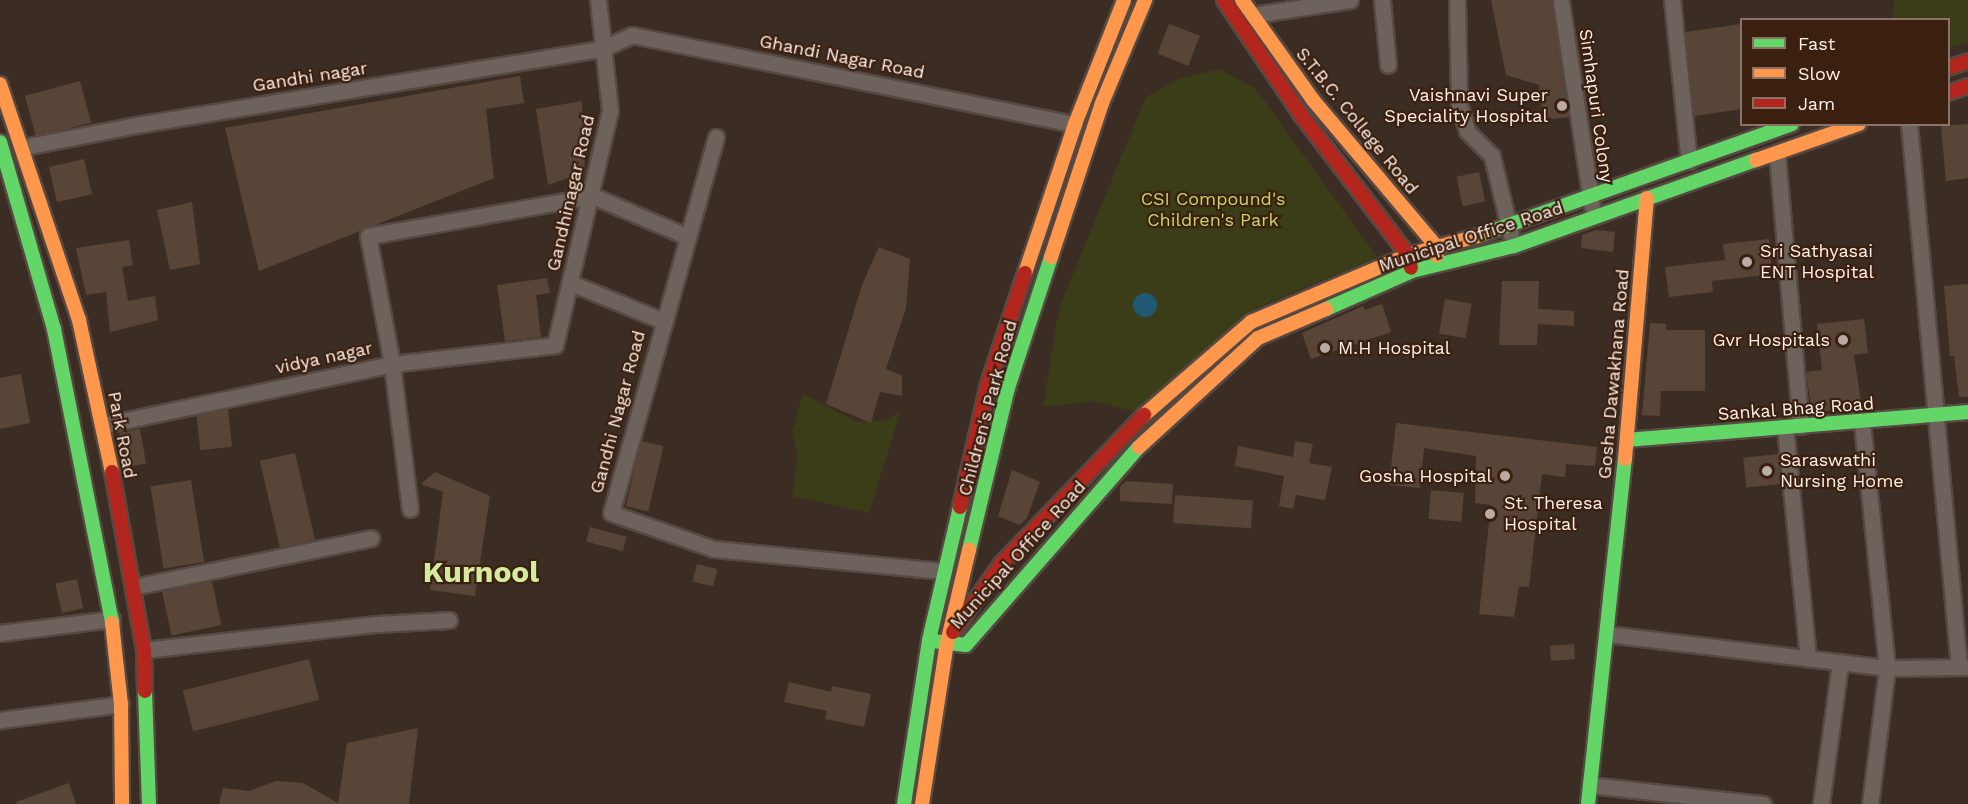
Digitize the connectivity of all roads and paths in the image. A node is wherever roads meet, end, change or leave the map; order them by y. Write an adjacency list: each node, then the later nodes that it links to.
1 (598, 0): 12 (street)
2 (1124, 0): 19 (main road, Children's Park Road)
3 (1145, 0): 61 (main road, Children's Park Road)
4 (1224, 0): 29 (main road)
5 (1242, 0): 11 (main road, S.T.B.C. College Road)
6 (1350, 0): 11 (street)
7 (1382, 0): 14 (street)
8 (1456, 0): 34 (street)
9 (1672, 0): 28 (street)
10 (1561, 2): 31 (street, Simhapuri Colony)
11 (1253, 15): 26 (main road, S.T.B.C. College Road)
12 (604, 48): 19 (street, Ghandi Nagar Road); 25 (street, Gandhi nagar); 30 (street, Gandhinagar Road)
13 (1968, 62): 15 (main road)
14 (1388, 65)
15 (1950, 67)
16 (0, 84): 25 (main road, Park Road)
17 (1968, 86): 18 (main road)
18 (1950, 92)
19 (1075, 124): 54 (main road, Children's Park Road)
20 (1786, 126): 28 (main road, Municipal Office Road)
21 (1854, 126): 27 (main road, Municipal Office Road)
22 (1909, 126): 46 (street)
23 (716, 137): 35 (street, Gandhi Nagar Road)
24 (0, 142): 50 (main road)
25 (24, 147): 48 (main road, Park Road)
26 (1355, 150): 29 (main road); 36 (main road, S.T.B.C. College Road)
27 (1777, 154): 32 (main road, Municipal Office Road); 49 (street)
28 (1689, 161): 31 (main road, Municipal Office Road)
29 (1340, 166): 38 (main road)
30 (593, 196): 35 (street); 41 (street, Gandhinagar Road); 44 (street)
31 (1590, 196): 33 (street, Simhapuri Colony); 34 (main road, Municipal Office Road)
32 (1647, 198): 33 (main road, Municipal Office Road); 51 (main road, Gosha Dawakhana Road)
33 (1593, 215): 37 (main road, Municipal Office Road)
34 (1509, 228): 36 (main road, Municipal Office Road); 37 (street)
35 (686, 236): 42 (street, Gandhi Nagar Road)
36 (1435, 245): 38 (main road, Municipal Office Road); 39 (main road, S.T.B.C. College Road)
37 (1514, 246): 39 (main road, Municipal Office Road)
38 (1408, 255): 40 (main road); 61 (main road, Municipal Office Road)
39 (1440, 266): 40 (main road, Municipal Office Road)
40 (1413, 271): 61 (main road, Municipal Office Road)
41 (571, 284): 42 (street); 43 (street, Gandhinagar Road)
42 (663, 321): 54 (street, Gandhi Nagar Road)
43 (555, 345): 44 (street, vidya nagar)
44 (392, 363): 48 (street, vidya nagar); 52 (street)
45 (1968, 412): 46 (main road, Sankal Bhag Road)
46 (1935, 416): 47 (main road, Sankal Bhag Road); 65 (street)
47 (1862, 422): 49 (main road, Sankal Bhag Road); 66 (street)
48 (102, 425): 50 (main road); 55 (main road, Park Road)
49 (1793, 426): 51 (main road, Sankal Bhag Road); 63 (street)
50 (77, 431): 56 (main road)
51 (1627, 440): 59 (main road, Gosha Dawakhana Road)
52 (410, 509)
53 (371, 538): 55 (street)
54 (944, 571): 60 (main road, Children's Park Road)
55 (133, 587): 62 (main road, Park Road)
56 (112, 620): 58 (street); 67 (main road)
57 (449, 620): 62 (street)
58 (0, 633)
59 (1607, 634): 63 (street); 69 (main road, Gosha Dawakhana Road)
60 (929, 640): 61 (main road); 72 (main road, Children's Park Road)
61 (947, 643): 73 (main road, Children's Park Road)
62 (144, 650): 71 (main road, Park Road)
63 (1808, 659): 64 (street)
64 (1840, 663): 66 (street); 76 (street)
65 (1964, 667): 66 (street)
66 (1887, 668): 77 (street)
67 (121, 704): 68 (street); 70 (main road)
68 (8, 719)
69 (1590, 785): 74 (main road, Gosha Dawakhana Road); 75 (street)
70 (122, 804)
71 (149, 804)
72 (904, 804)
73 (922, 804)
74 (1588, 804)
75 (1763, 804)
76 (1821, 804)
77 (1870, 804)

